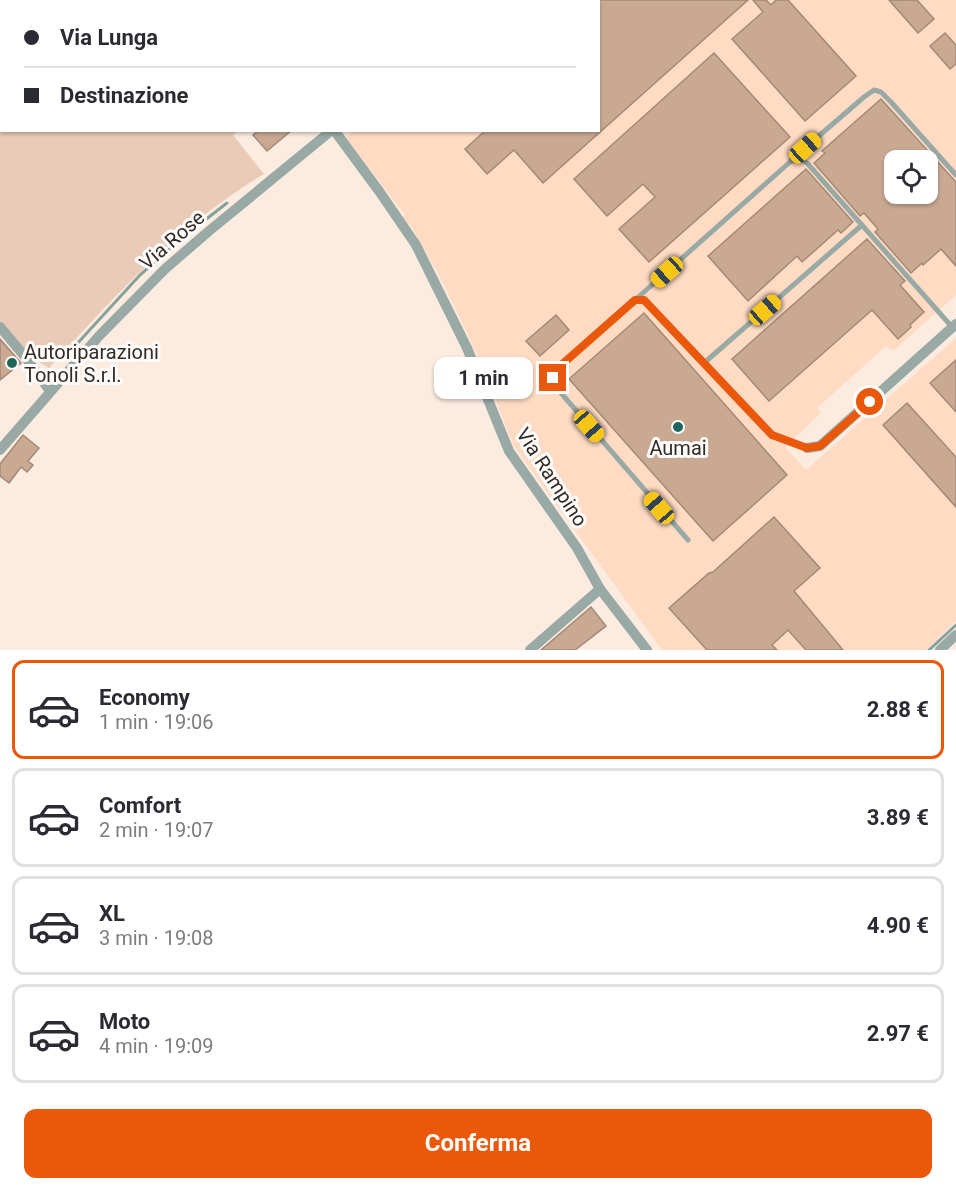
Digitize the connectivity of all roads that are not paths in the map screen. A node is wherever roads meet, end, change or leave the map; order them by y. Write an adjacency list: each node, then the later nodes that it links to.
1 (331, 132): 10 (street, Via Rose)
2 (335, 132): 14 (street, Via Rampino)
3 (790, 162): 4 (lane); 5 (lane); 6 (lane)
4 (956, 175)
5 (862, 225): 7 (lane); 9 (lane)
6 (635, 300): 9 (lane); 13 (lane)
7 (954, 326): 11 (street)
8 (0, 327): 10 (street)
9 (704, 363): 11 (lane)
10 (50, 391): 12 (street, Via Rose)
11 (807, 448)
12 (0, 450)
13 (687, 540)
14 (600, 589): 16 (street); 17 (street, Via Rampino)
15 (956, 634): 18 (street)
16 (530, 650)
17 (647, 650)
18 (940, 650)

